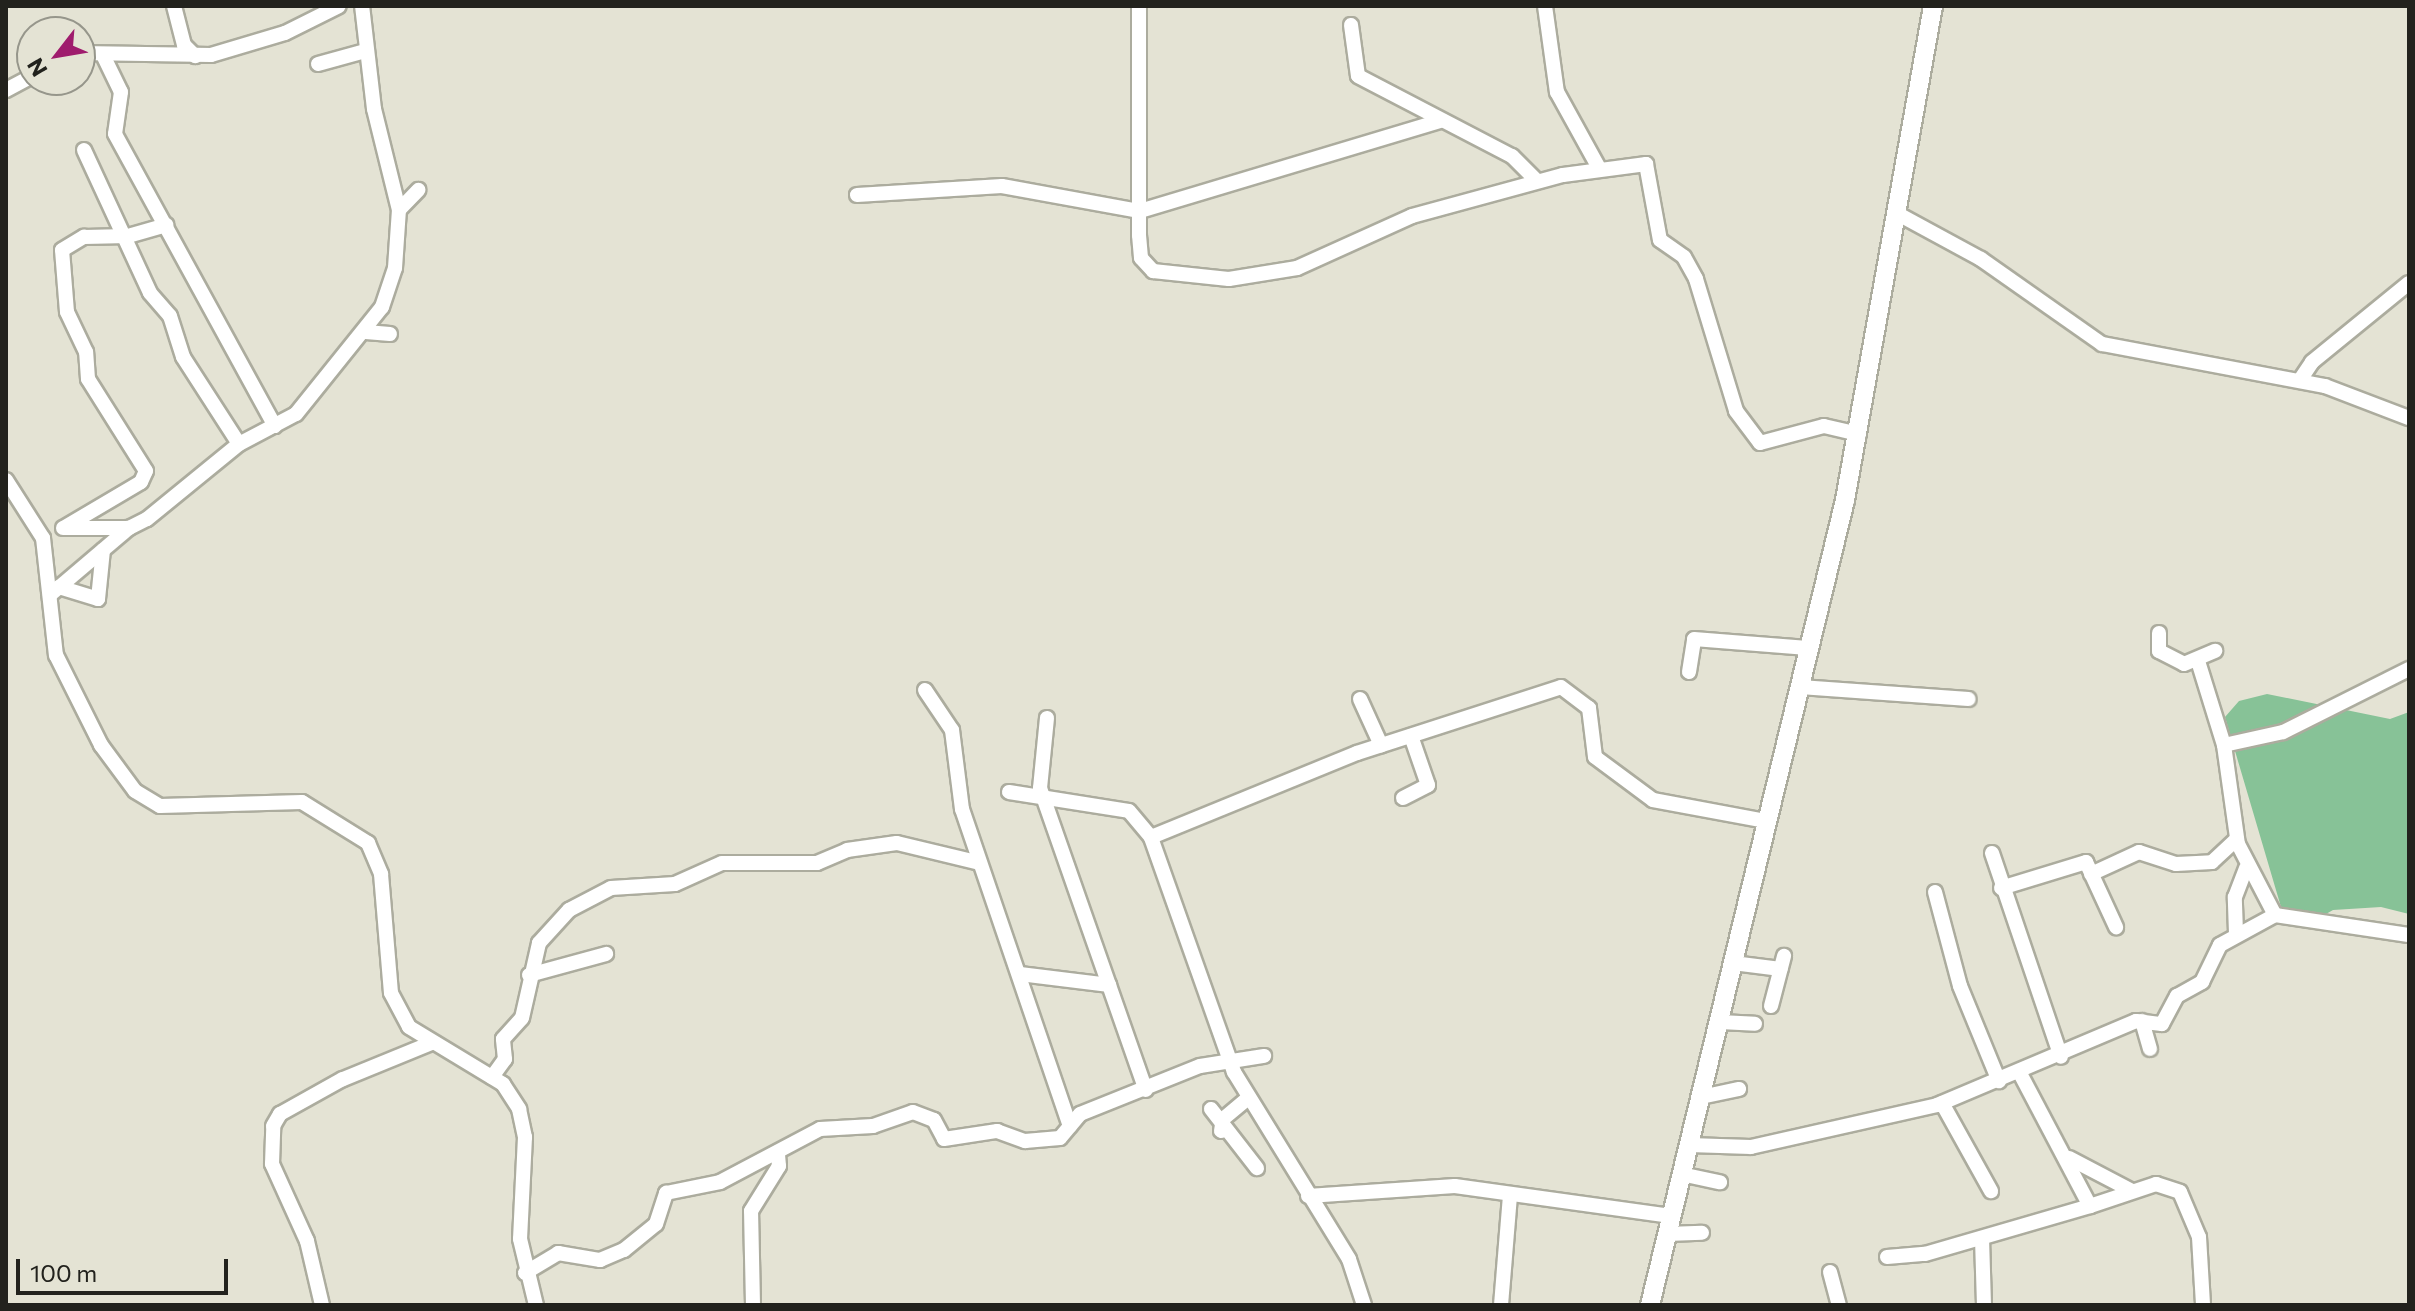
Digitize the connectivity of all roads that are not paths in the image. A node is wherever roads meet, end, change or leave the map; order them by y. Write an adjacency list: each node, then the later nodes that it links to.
1 (174, 6): 11 (street)
2 (339, 6): 11 (street)
3 (362, 6): 8 (street)
4 (1139, 6): 20 (street)
5 (1545, 6): 15 (street)
6 (1933, 6): 21 (street)
7 (1351, 25): 13 (street)
8 (365, 51): 12 (street); 19 (street)
9 (96, 54): 10 (street)
10 (103, 55): 11 (street); 22 (street)
11 (195, 56)
12 (318, 64)
13 (1440, 121): 16 (street); 20 (street)
14 (84, 150): 23 (street)
15 (1599, 168): 16 (street); 30 (street)
16 (1537, 181): 20 (street)
17 (418, 190): 19 (street)
18 (857, 195): 20 (street)
19 (399, 210): 25 (street)
20 (1140, 211)
21 (1898, 214): 27 (street); 30 (street)
22 (166, 225): 23 (street); 29 (street)
23 (128, 236): 31 (street); 33 (street)
24 (2409, 283): 27 (street)
25 (366, 332): 26 (street); 29 (street)
26 (390, 334)
27 (2300, 380): 28 (street)
28 (2409, 418)
29 (275, 426): 31 (street)
30 (1859, 434): 39 (street)
31 (239, 444): 34 (street)
32 (6, 480): 35 (street)
33 (63, 528): 34 (street); 35 (street)
34 (129, 528): 36 (street)
35 (43, 538): 37 (street)
36 (103, 550): 37 (street); 37 (street)
37 (54, 591): 77 (street)
38 (2159, 633): 41 (street)
39 (1808, 648): 43 (street); 44 (street)
40 (2215, 651): 41 (street)
41 (2198, 661): 51 (street)
42 (2409, 669): 51 (street)
43 (1689, 672)
44 (1800, 687): 47 (street); 55 (street)
45 (925, 690): 59 (street)
46 (1360, 699): 50 (street)
47 (1969, 699)
48 (1047, 718): 54 (street)
49 (1411, 736): 50 (street); 53 (street); 55 (street)
50 (1381, 745): 56 (street)
51 (2224, 745): 57 (street)
52 (1009, 792): 54 (street)
53 (1403, 798)
54 (1046, 802): 56 (street); 72 (street)
55 (1765, 821): 69 (street)
56 (1151, 837): 81 (street)
57 (2237, 839): 60 (street); 61 (street)
58 (1992, 853): 62 (street)
59 (980, 863): 70 (street); 71 (street)
60 (2246, 868): 64 (street); 66 (street)
61 (2091, 874): 62 (street); 65 (street)
62 (2001, 888): 80 (street)
63 (1935, 892): 84 (street)
64 (2275, 915): 66 (street); 67 (street)
65 (2116, 927)
66 (2236, 933): 74 (street)
67 (2409, 935)
68 (606, 954): 71 (street)
69 (1733, 963): 73 (street); 75 (street)
70 (1020, 974): 72 (street); 91 (street)
71 (529, 975): 83 (street)
72 (1109, 985): 86 (street)
73 (1771, 1006)
74 (2142, 1021): 78 (street); 80 (street)
75 (1720, 1022): 76 (street); 87 (street)
76 (1755, 1024)
77 (431, 1043): 83 (street); 110 (street)
78 (2150, 1049)
79 (1264, 1056): 81 (street)
80 (2061, 1057): 82 (street)
81 (1230, 1063): 86 (street); 88 (street)
82 (2021, 1075): 84 (street); 95 (street)
83 (492, 1077): 109 (street)
84 (1999, 1081): 89 (street)
85 (1739, 1089): 87 (street)
86 (1146, 1090): 91 (street)
87 (1701, 1097): 93 (street)
88 (1248, 1098): 92 (street); 101 (street)
89 (1942, 1103): 93 (street); 99 (street)
90 (1211, 1109): 92 (street)
91 (1070, 1126): 94 (street)
92 (1221, 1134): 96 (street)
93 (1689, 1145): 97 (street)
94 (778, 1154): 109 (street); 112 (street)
95 (2068, 1158): 100 (street); 103 (street)
96 (1257, 1168)
97 (1681, 1174): 98 (street); 104 (street)
98 (1720, 1182)
99 (1991, 1191)
100 (2132, 1191): 103 (street); 118 (street)
101 (1308, 1196): 102 (street); 113 (street)
102 (1510, 1196): 104 (street); 114 (street)
103 (2090, 1206): 106 (street)
104 (1669, 1225): 105 (street); 115 (street)
105 (1702, 1233)
106 (1982, 1238): 107 (street); 117 (street)
107 (1887, 1257)
108 (1830, 1272): 116 (street)
109 (525, 1273): 111 (street)
110 (322, 1305)
111 (536, 1305)
112 (753, 1305)
113 (1364, 1305)
114 (1501, 1305)
115 (1650, 1305)
116 (1839, 1305)
117 (1984, 1305)
118 (2203, 1305)

